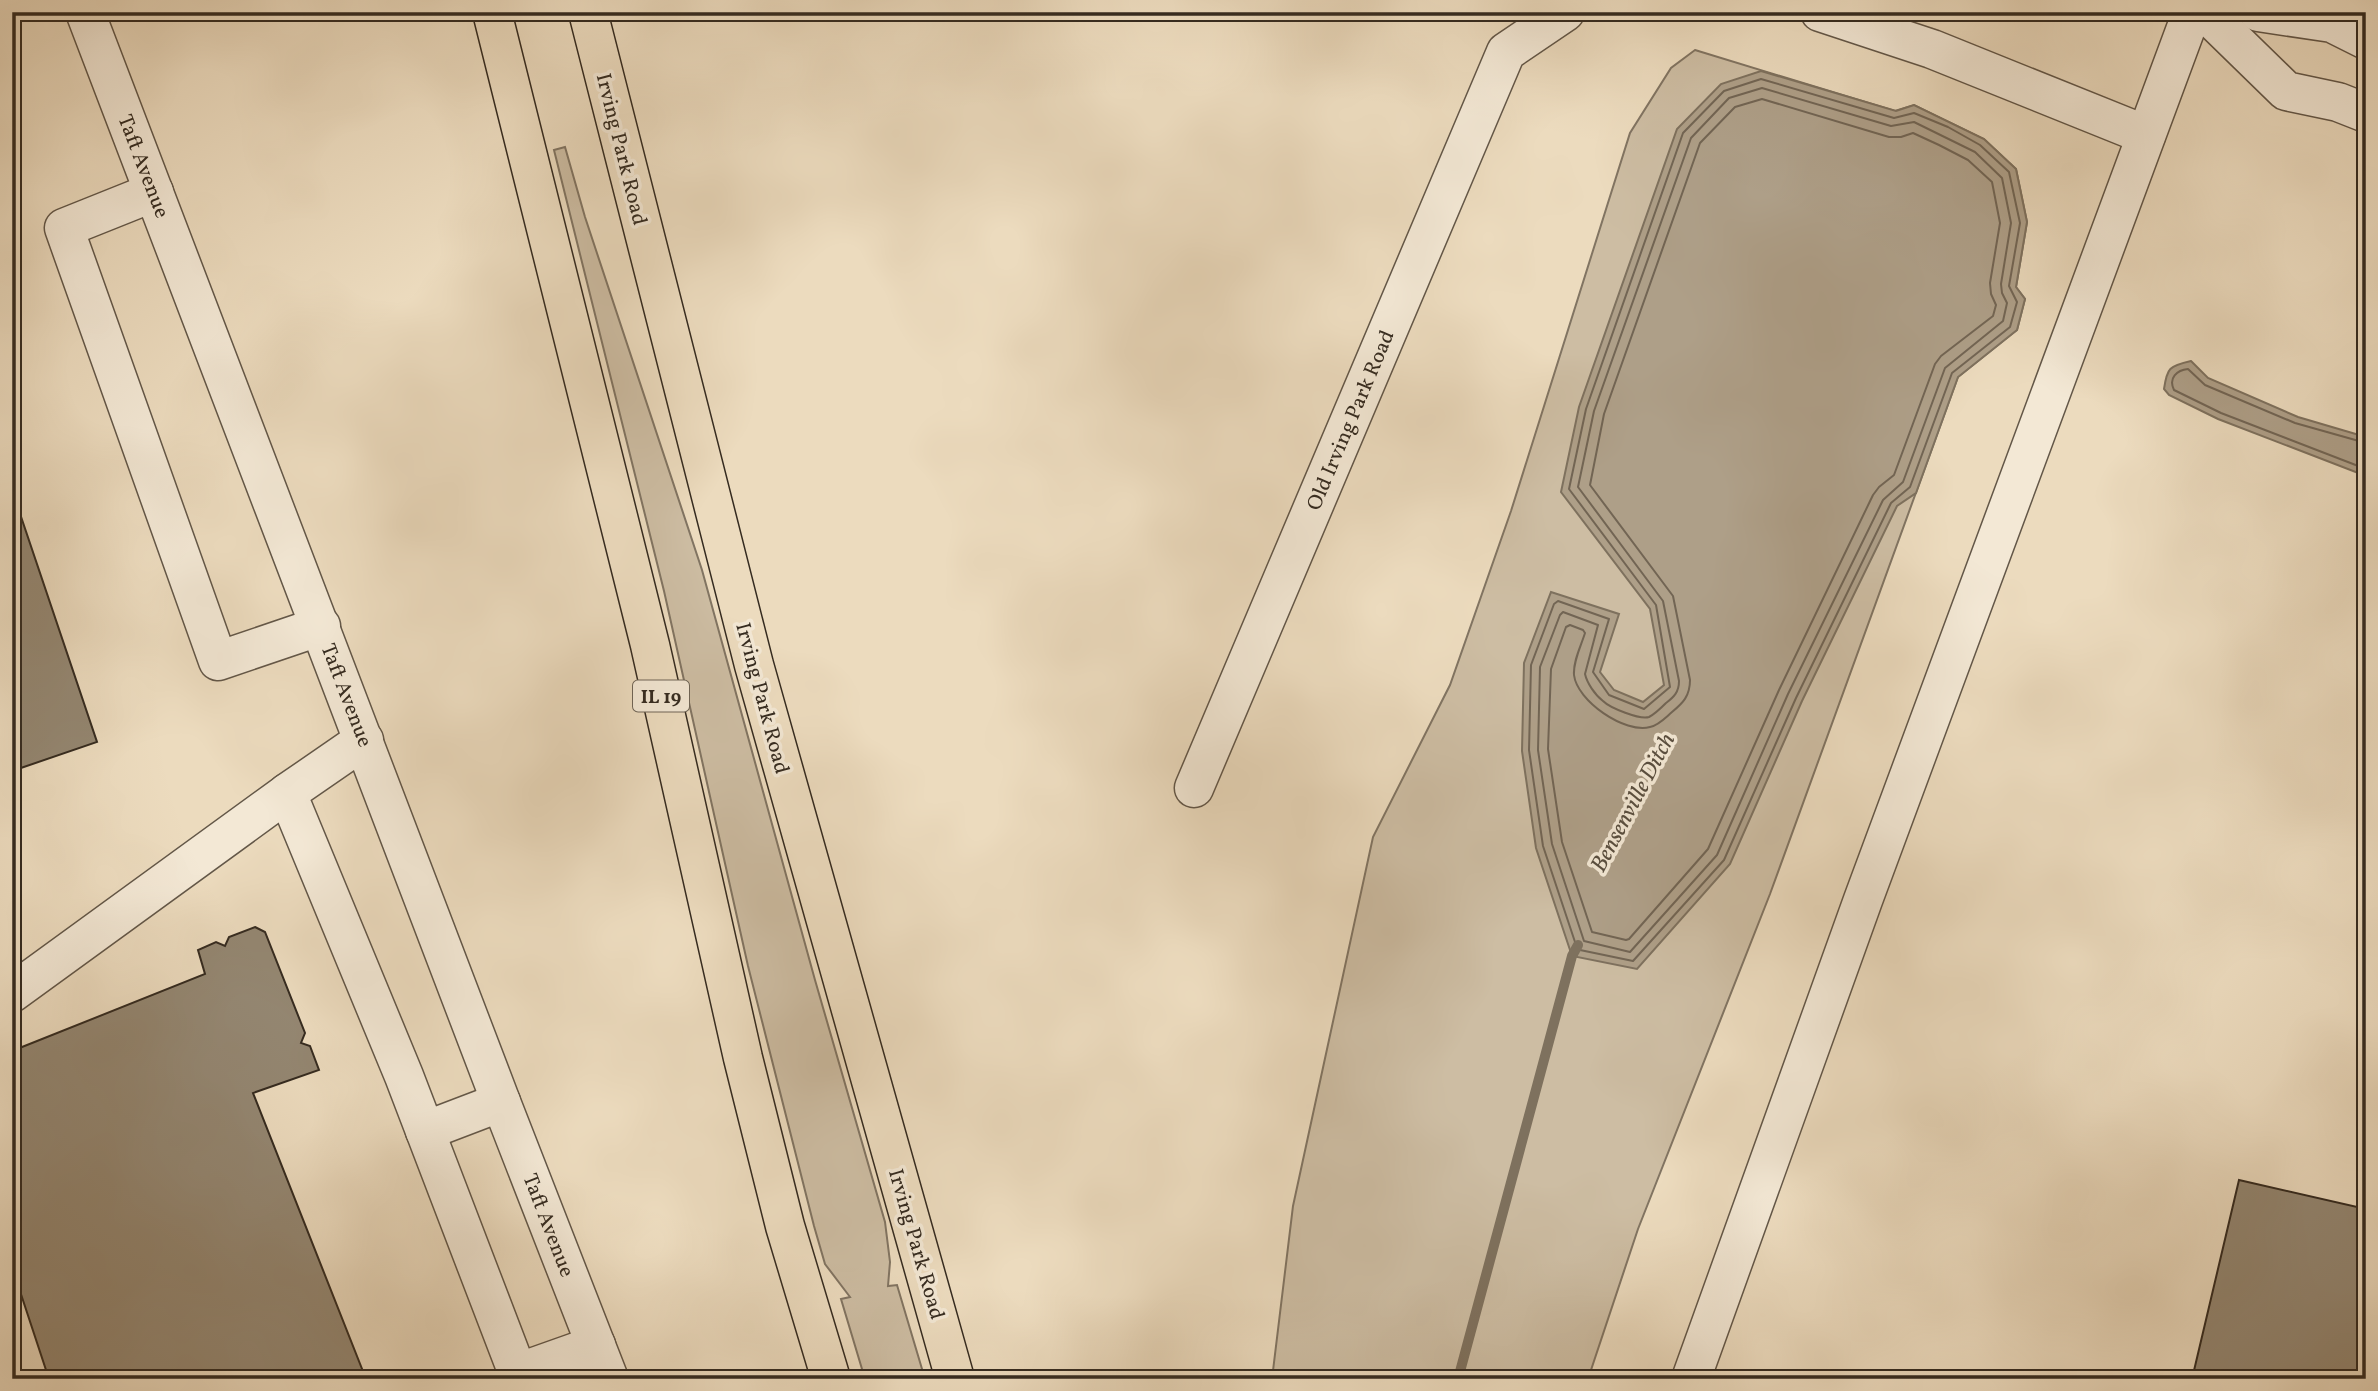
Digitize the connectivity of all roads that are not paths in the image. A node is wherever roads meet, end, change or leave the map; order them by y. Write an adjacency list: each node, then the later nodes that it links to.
1 (85, 12): 12 (street, Taft Avenue)
2 (492, 12): 22 (main road, IL 19)
3 (588, 12): 23 (main road, Irving Park Road)
4 (1565, 12): 15 (street, Old Irving Park Road)
5 (1820, 12): 11 (street)
6 (2192, 12): 11 (street)
7 (2205, 12): 10 (street)
8 (2258, 12): 9 (street)
9 (2366, 40)
10 (2366, 113)
11 (2146, 135): 24 (street)
12 (154, 192): 13 (street, Taft Avenue); 13 (street)
13 (321, 626): 14 (street, Taft Avenue)
14 (364, 740): 16 (street); 18 (street, Taft Avenue)
15 (1194, 788)
16 (287, 793): 17 (street); 19 (street)
17 (12, 993)
18 (501, 1102): 19 (street); 20 (street, Taft Avenue)
19 (425, 1131): 21 (street)
20 (603, 1362): 21 (street)
21 (518, 1376)
22 (831, 1379)
23 (955, 1379)
24 (1691, 1379)

